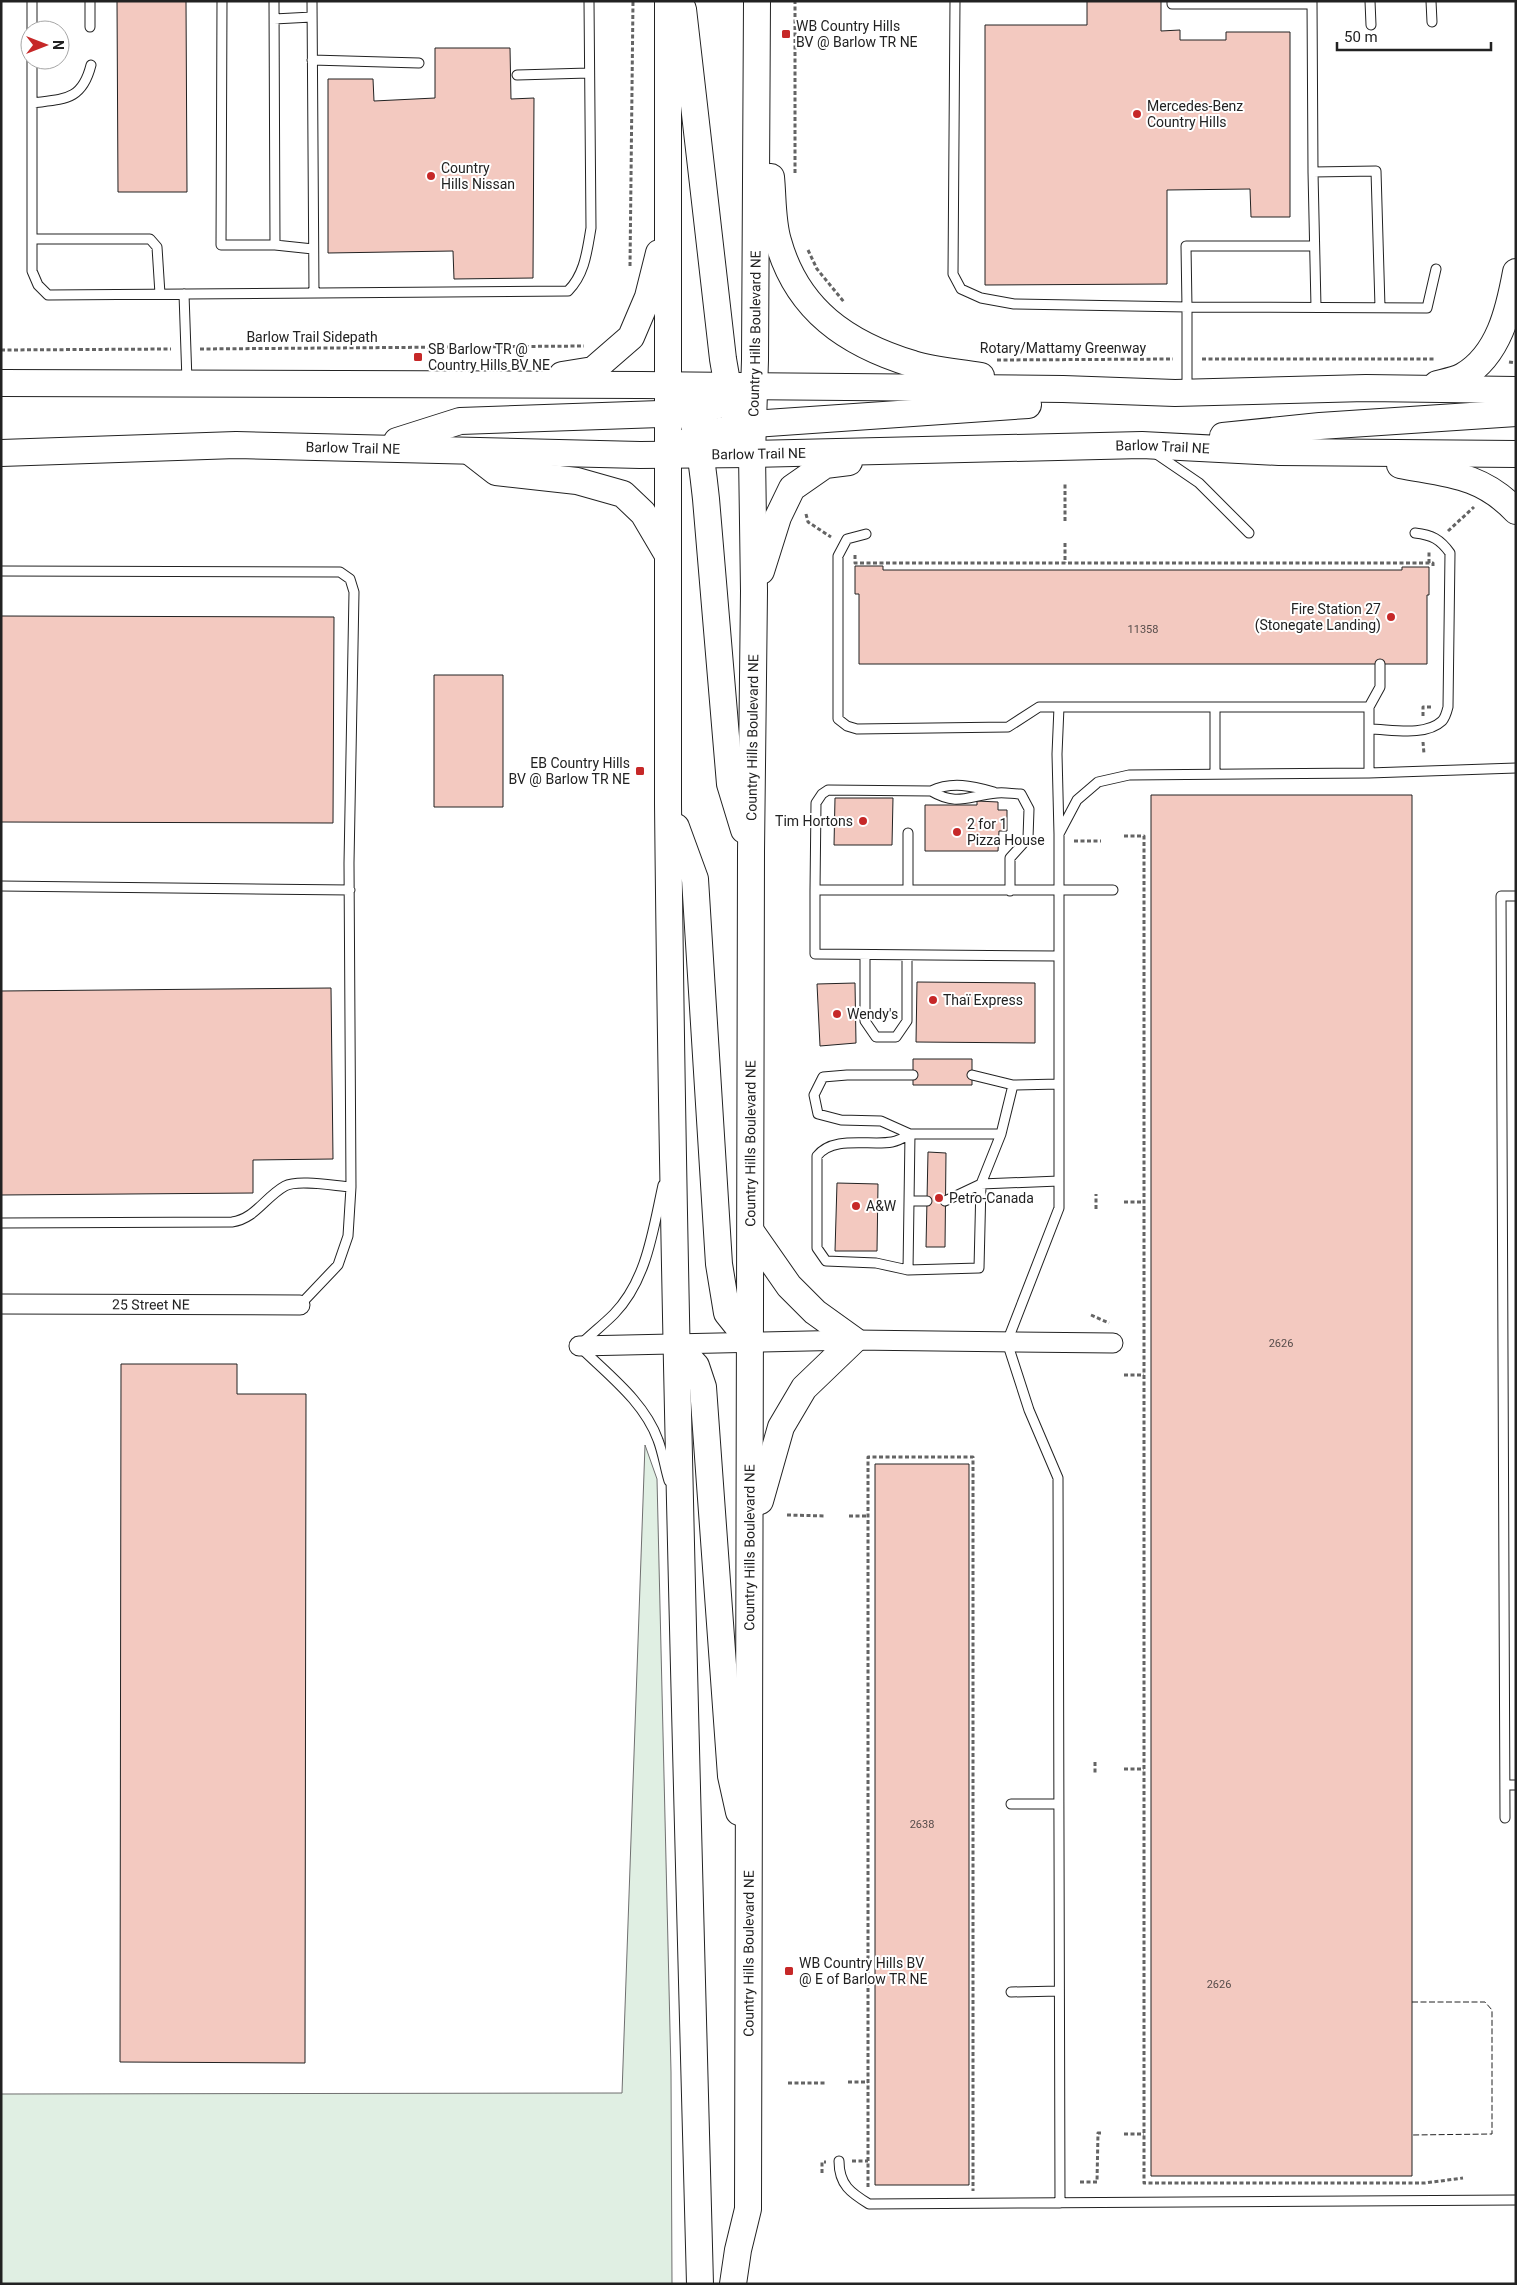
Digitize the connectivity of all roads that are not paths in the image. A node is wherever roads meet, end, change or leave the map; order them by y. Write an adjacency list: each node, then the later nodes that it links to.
1 (32, 1): 17 (lane)
2 (90, 1): 20 (lane)
3 (222, 1): 32 (lane)
4 (274, 1): 16 (lane)
5 (312, 1): 15 (lane)
6 (589, 1): 26 (lane)
7 (668, 1): 30 (main road)
8 (682, 1): 53 (main road)
9 (757, 1): 21 (main road, Country Hills Boulevard NE)
10 (955, 1): 40 (lane)
11 (1172, 1): 14 (lane)
12 (1370, 1): 19 (lane)
13 (1431, 1): 18 (lane)
14 (1312, 2): 29 (lane)
15 (312, 18): 16 (lane); 22 (lane)
16 (274, 19): 32 (lane)
17 (32, 20)
18 (1432, 22)
19 (1371, 25)
20 (90, 27)
21 (758, 29): 48 (main road, Country Hills Boulevard NE); 50 (main road)
22 (312, 60): 23 (lane); 34 (lane)
23 (419, 64)
24 (91, 65): 28 (lane)
25 (32, 70): 28 (lane)
26 (590, 73): 27 (lane); 37 (lane)
27 (517, 75)
28 (32, 103): 31 (lane)
29 (1313, 172): 33 (lane); 42 (lane)
30 (668, 213): 46 (main road); 47 (main road)
31 (32, 239): 38 (lane); 38 (lane)
32 (275, 245): 34 (lane)
33 (1314, 246): 40 (lane); 41 (lane)
34 (313, 249): 37 (lane)
35 (1436, 269): 42 (lane)
36 (1516, 272): 49 (main road)
37 (314, 293): 39 (lane)
38 (160, 294): 39 (lane)
39 (184, 294): 45 (lane)
40 (1187, 307): 41 (lane); 52 (lane)
41 (1316, 307): 42 (lane)
42 (1380, 307)
43 (1, 383): 44 (main road)
44 (79, 384): 45 (main road); 54 (main road)
45 (187, 384): 46 (main road)
46 (496, 386): 47 (main road)
47 (668, 386): 53 (main road); 57 (main road)
48 (755, 387): 50 (main road); 53 (main road); 56 (main road, Country Hills Boulevard NE)
49 (1422, 389): 51 (main road); 52 (main road)
50 (1063, 390): 52 (main road)
51 (1516, 390)
52 (1181, 393): 56 (main road)
53 (729, 394): 56 (main road); 57 (main road)
54 (1, 400)
55 (1516, 413): 58 (main road)
56 (746, 425): 57 (main road); 65 (main road, Country Hills Boulevard NE)
57 (688, 430): 59 (main road); 64 (main road, Barlow Trail NE); 64 (main road); 65 (main road, Barlow Trail NE); 87 (main road)
58 (1142, 445): 60 (main road, Barlow Trail NE); 63 (main road, Barlow Trail NE); 68 (lane)
59 (379, 447): 61 (main road, Barlow Trail NE); 62 (main road, Barlow Trail NE)
60 (931, 450): 65 (main road, Barlow Trail NE); 73 (main road)
61 (469, 451): 64 (main road, Barlow Trail NE); 71 (main road)
62 (1, 453)
63 (1341, 453): 66 (main road, Barlow Trail NE); 67 (main road)
64 (668, 454): 71 (main road)
65 (752, 454): 73 (main road, Country Hills Boulevard NE)
66 (1516, 454)
67 (1516, 511)
68 (1249, 533)
69 (1415, 533): 78 (lane)
70 (866, 534): 75 (lane)
71 (666, 552): 84 (main road)
72 (1, 571): 89 (lane)
73 (754, 591): 87 (main road, Country Hills Boulevard NE)
74 (1380, 664): 76 (lane)
75 (1059, 707): 77 (lane); 86 (lane)
76 (1369, 707): 77 (lane); 78 (lane)
77 (1215, 708): 81 (lane)
78 (1369, 729): 80 (lane)
79 (1516, 768): 80 (lane)
80 (1368, 772): 81 (lane)
81 (1215, 774): 86 (lane)
82 (931, 792): 83 (lane); 83 (lane); 90 (lane)
83 (997, 793): 93 (lane)
84 (668, 807): 105 (main road); 120 (main road)
85 (908, 833): 91 (lane)
86 (1059, 834): 94 (lane)
87 (751, 852): 113 (main road, Country Hills Boulevard NE)
88 (1, 886): 89 (lane)
89 (350, 890): 108 (lane)
90 (815, 890): 91 (lane); 96 (lane)
91 (908, 890): 93 (lane)
92 (1113, 890): 94 (lane)
93 (1010, 891): 94 (lane)
94 (1059, 891): 98 (lane)
95 (1516, 896): 125 (lane)
96 (864, 954): 97 (lane); 97 (lane)
97 (907, 955): 98 (lane)
98 (1059, 956): 101 (lane)
99 (913, 1075): 103 (lane)
100 (972, 1076): 102 (lane)
101 (1059, 1084): 102 (lane); 106 (lane)
102 (1013, 1085): 104 (lane)
103 (910, 1134): 104 (lane); 111 (lane); 114 (lane)
104 (1001, 1134): 107 (lane)
105 (673, 1141): 121 (main road); 122 (lane)
106 (1059, 1181): 107 (lane); 119 (lane)
107 (981, 1184): 110 (lane); 114 (lane)
108 (351, 1186): 112 (lane); 116 (lane)
109 (927, 1200): 111 (lane)
110 (945, 1200)
111 (909, 1201): 114 (lane)
112 (1, 1223)
113 (752, 1233): 118 (main road); 120 (main road, Country Hills Boulevard NE)
114 (908, 1270)
115 (1, 1304): 116 (street, 25 Street NE)
116 (300, 1305)
117 (1113, 1334): 119 (street)
118 (854, 1340): 119 (street); 120 (street); 124 (main road)
119 (1007, 1342): 128 (lane)
120 (751, 1343): 121 (street); 124 (main road, Country Hills Boulevard NE)
121 (676, 1344): 122 (street); 123 (main road); 130 (main road)
122 (579, 1346): 123 (lane)
123 (680, 1526): 136 (main road)
124 (751, 1533): 130 (main road, Country Hills Boulevard NE)
125 (1505, 1785): 126 (lane); 129 (lane)
126 (1516, 1785)
127 (1011, 1804): 128 (lane)
128 (1059, 1804): 131 (lane)
129 (1505, 1818)
130 (750, 1861): 137 (main road, Country Hills Boulevard NE)
131 (1059, 1991): 132 (lane); 135 (lane)
132 (1011, 1992)
133 (838, 2162): 135 (lane)
134 (1516, 2200): 135 (lane)
135 (1060, 2203)
136 (700, 2284)
137 (733, 2284)

